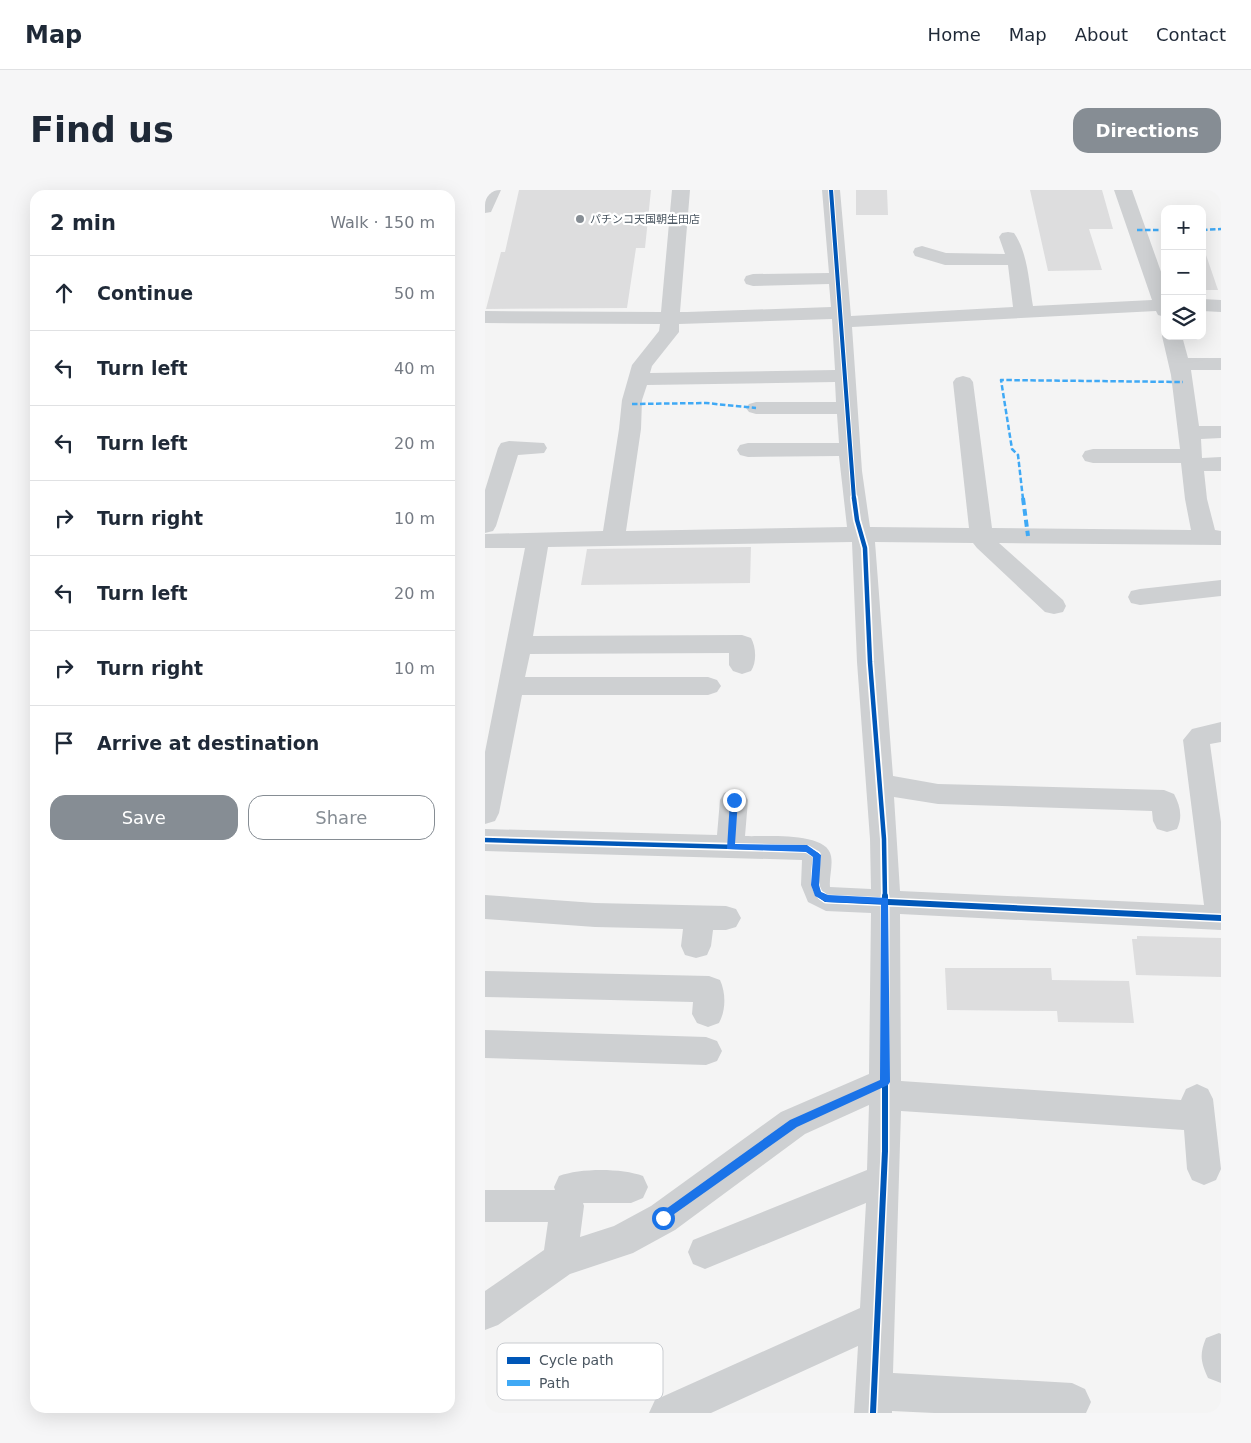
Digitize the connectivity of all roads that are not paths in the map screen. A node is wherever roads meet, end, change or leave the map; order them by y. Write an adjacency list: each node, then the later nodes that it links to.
1 (492, 190): 5 (street)
2 (681, 190): 17 (street)
3 (831, 190): 9 (street)
4 (1123, 190): 11 (street)
5 (485, 208)
6 (1008, 237): 8 (street)
7 (922, 252): 8 (street)
8 (1017, 260): 15 (street)
9 (839, 278): 10 (street); 18 (street)
10 (753, 280)
11 (1161, 298)
12 (1206, 305): 13 (street)
13 (1221, 306)
14 (1161, 307): 15 (street)
15 (1024, 313): 18 (street)
16 (485, 316): 17 (street)
17 (671, 317): 18 (street); 23 (street)
18 (842, 318): 22 (street)
19 (1174, 340): 20 (street)
20 (1180, 364): 21 (street); 28 (street)
21 (1221, 364)
22 (846, 376): 23 (street); 26 (street)
23 (638, 379): 39 (street)
24 (963, 382): 37 (street)
25 (756, 408): 26 (street)
26 (848, 408): 30 (street)
27 (1221, 432): 28 (street)
28 (1190, 433): 33 (street)
29 (536, 448): 35 (street)
30 (850, 449): 31 (street); 36 (street)
31 (747, 450)
32 (1093, 456): 33 (street)
33 (1192, 461): 34 (street); 38 (street)
34 (1221, 464)
35 (485, 526)
36 (860, 534): 37 (street); 39 (street); 51 (street)
37 (981, 536): 38 (street); 45 (street)
38 (1212, 538): 42 (street)
39 (613, 539): 40 (street)
40 (538, 540): 41 (street); 46 (street)
41 (485, 541)
42 (1221, 560)
43 (1221, 588): 44 (street)
44 (1140, 597)
45 (1054, 606)
46 (519, 645): 47 (street); 48 (street)
47 (742, 665)
48 (511, 686): 49 (street); 53 (street)
49 (708, 686)
50 (1221, 732): 59 (street)
51 (881, 784): 54 (street); 57 (street)
52 (734, 800): 56 (street)
53 (485, 813)
54 (1167, 821)
55 (487, 844): 56 (street)
56 (730, 847): 57 (street)
57 (885, 901): 59 (street); 65 (street)
58 (485, 907): 60 (street)
59 (1221, 918)
60 (707, 927)
61 (485, 984): 62 (street)
62 (707, 1014)
63 (485, 1044): 64 (street)
64 (706, 1051)
65 (885, 1089): 66 (street); 67 (street); 72 (street)
66 (1204, 1169)
67 (883, 1180): 71 (street); 74 (street)
68 (631, 1188): 69 (street)
69 (570, 1189): 70 (street); 72 (street)
70 (485, 1206)
71 (705, 1252)
72 (560, 1260): 73 (street)
73 (485, 1312)
74 (877, 1319): 75 (street); 77 (street)
75 (874, 1402): 76 (street)
76 (1072, 1402)
77 (669, 1413)

